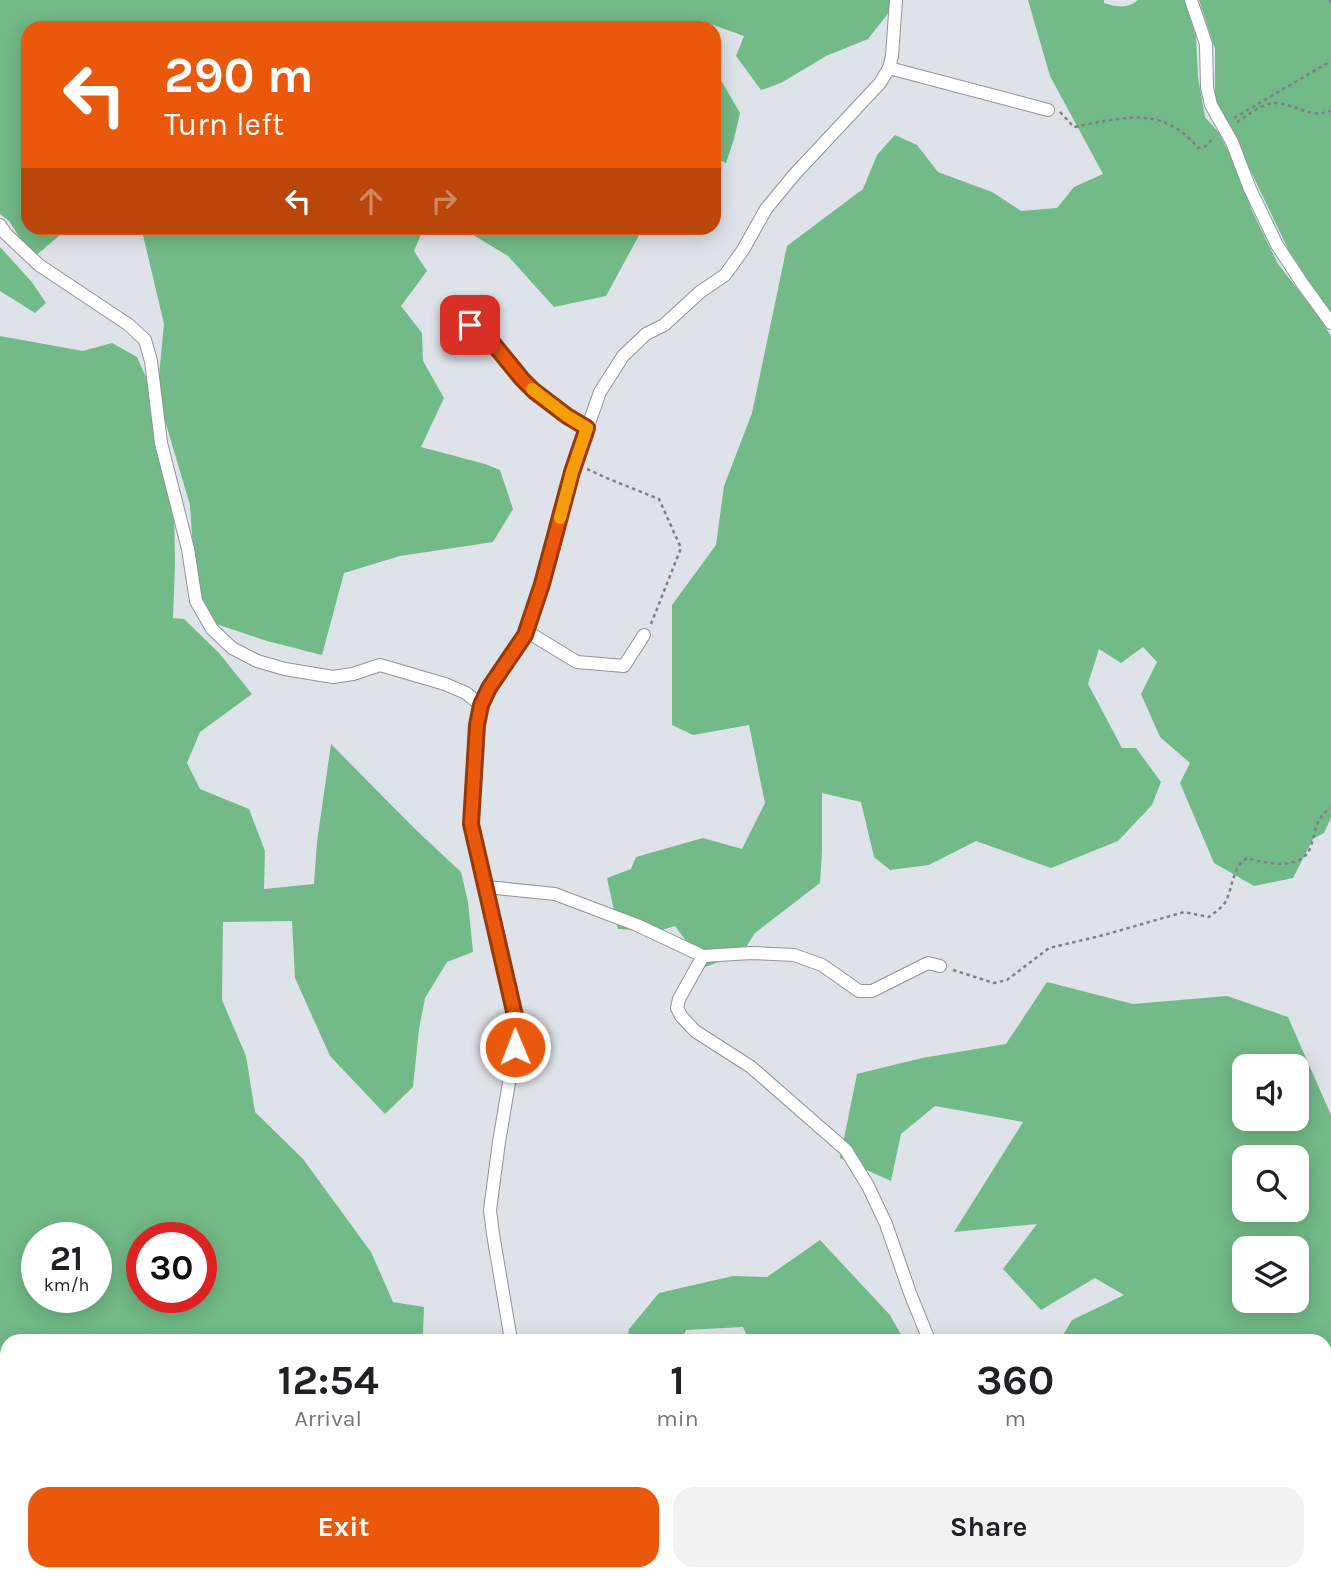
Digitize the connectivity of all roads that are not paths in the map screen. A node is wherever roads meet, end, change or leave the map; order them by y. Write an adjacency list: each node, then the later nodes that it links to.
1 (896, 0): 3 (street)
2 (1191, 0): 6 (street)
3 (890, 68): 4 (street); 8 (street)
4 (1048, 110)
5 (0, 225): 11 (street)
6 (1331, 323)
7 (470, 325): 8 (street)
8 (587, 428): 9 (street)
9 (526, 631): 10 (street); 11 (street)
10 (644, 635)
11 (481, 705): 12 (street)
12 (487, 887): 13 (street); 15 (street)
13 (703, 956): 14 (street); 16 (street)
14 (940, 966)
15 (510, 1334)
16 (927, 1334)

